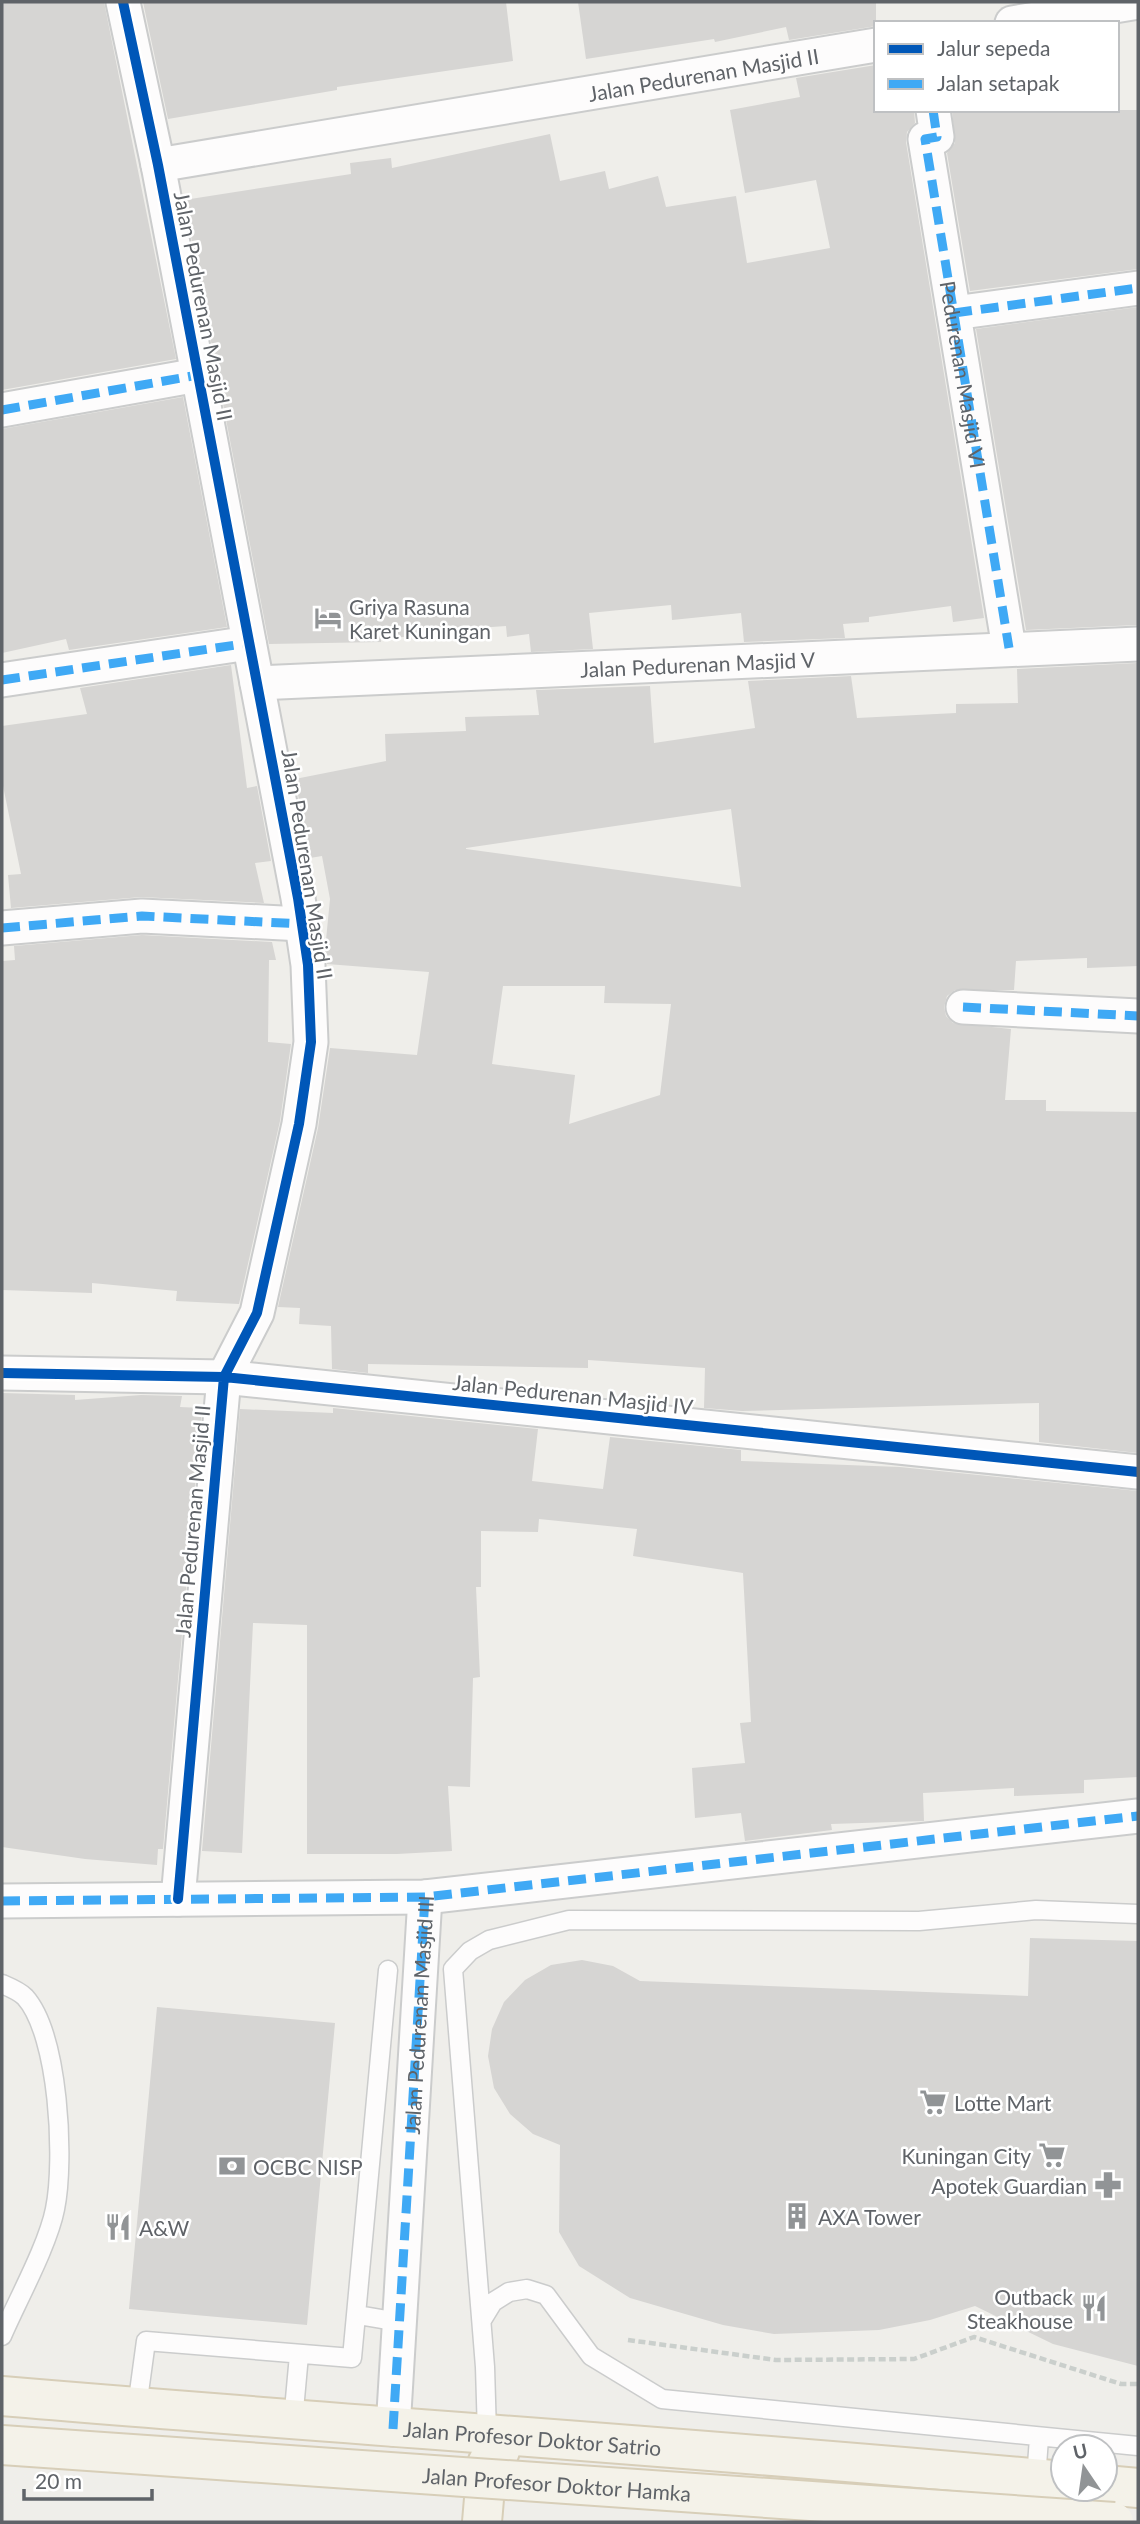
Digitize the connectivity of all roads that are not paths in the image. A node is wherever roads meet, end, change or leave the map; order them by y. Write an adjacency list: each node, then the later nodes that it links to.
1 (123, 2): 6 (street, Jalan Pedurenan Masjid II)
2 (1138, 2): 3 (street)
3 (1024, 21)
4 (874, 46): 6 (street, Jalan Pedurenan Masjid II)
5 (933, 112): 8 (street, Pedurenan Masjid VI)
6 (158, 165): 9 (street, Jalan Pedurenan Masjid II)
7 (1138, 288): 8 (street)
8 (954, 313): 13 (street, Pedurenan Masjid VI)
9 (198, 375): 10 (street); 11 (street, Jalan Pedurenan Masjid II)
10 (2, 410)
11 (249, 643): 14 (street); 15 (street, Jalan Pedurenan Masjid II)
12 (1138, 644): 13 (street, Jalan Pedurenan Masjid V)
13 (1009, 648): 15 (street, Jalan Pedurenan Masjid V)
14 (2, 680)
15 (257, 683): 16 (street, Jalan Pedurenan Masjid II)
16 (302, 925): 17 (street); 21 (street, Jalan Pedurenan Masjid II)
17 (2, 928)
18 (963, 1007): 19 (street)
19 (1138, 1016)
20 (2, 1373): 21 (street, Jalan Pedurenan Masjid IV)
21 (224, 1377): 22 (street, Jalan Pedurenan Masjid IV); 25 (street, Jalan Pedurenan Masjid II)
22 (1138, 1472)
23 (1138, 1816): 24 (street)
24 (425, 1897): 25 (street, Jalan Pedurenan Masjid III); 32 (street, Jalan Pedurenan Masjid III)
25 (178, 1899): 26 (street, Jalan Pedurenan Masjid III)
26 (2, 1901)
27 (1138, 1914): 31 (lane)
28 (388, 1970): 30 (lane)
29 (2, 1984): 33 (lane)
30 (358, 2315): 32 (lane); 34 (lane)
31 (482, 2320): 39 (lane); 40 (lane)
32 (400, 2322): 38 (street, Jalan Pedurenan Masjid III)
33 (2, 2336)
34 (299, 2355): 35 (lane); 37 (lane)
35 (139, 2390): 36 (main road, Jalan Profesor Doktor Satrio); 37 (main road, Jalan Profesor Doktor Satrio)
36 (2, 2396)
37 (293, 2421): 38 (main road, Jalan Profesor Doktor Satrio)
38 (393, 2429): 39 (main road, Jalan Profesor Doktor Satrio)
39 (486, 2434): 41 (main road, Jalan Profesor Doktor Satrio)
40 (1046, 2438): 43 (lane); 44 (lane)
41 (586, 2439): 44 (main road, Jalan Profesor Doktor Satrio); 47 (main road)
42 (2, 2445): 48 (main road, Jalan Profesor Doktor Hamka, bridge)
43 (1138, 2446)
44 (1049, 2480)
45 (1119, 2486): 46 (main road)
46 (1138, 2488)
47 (482, 2522)
48 (1114, 2522)

